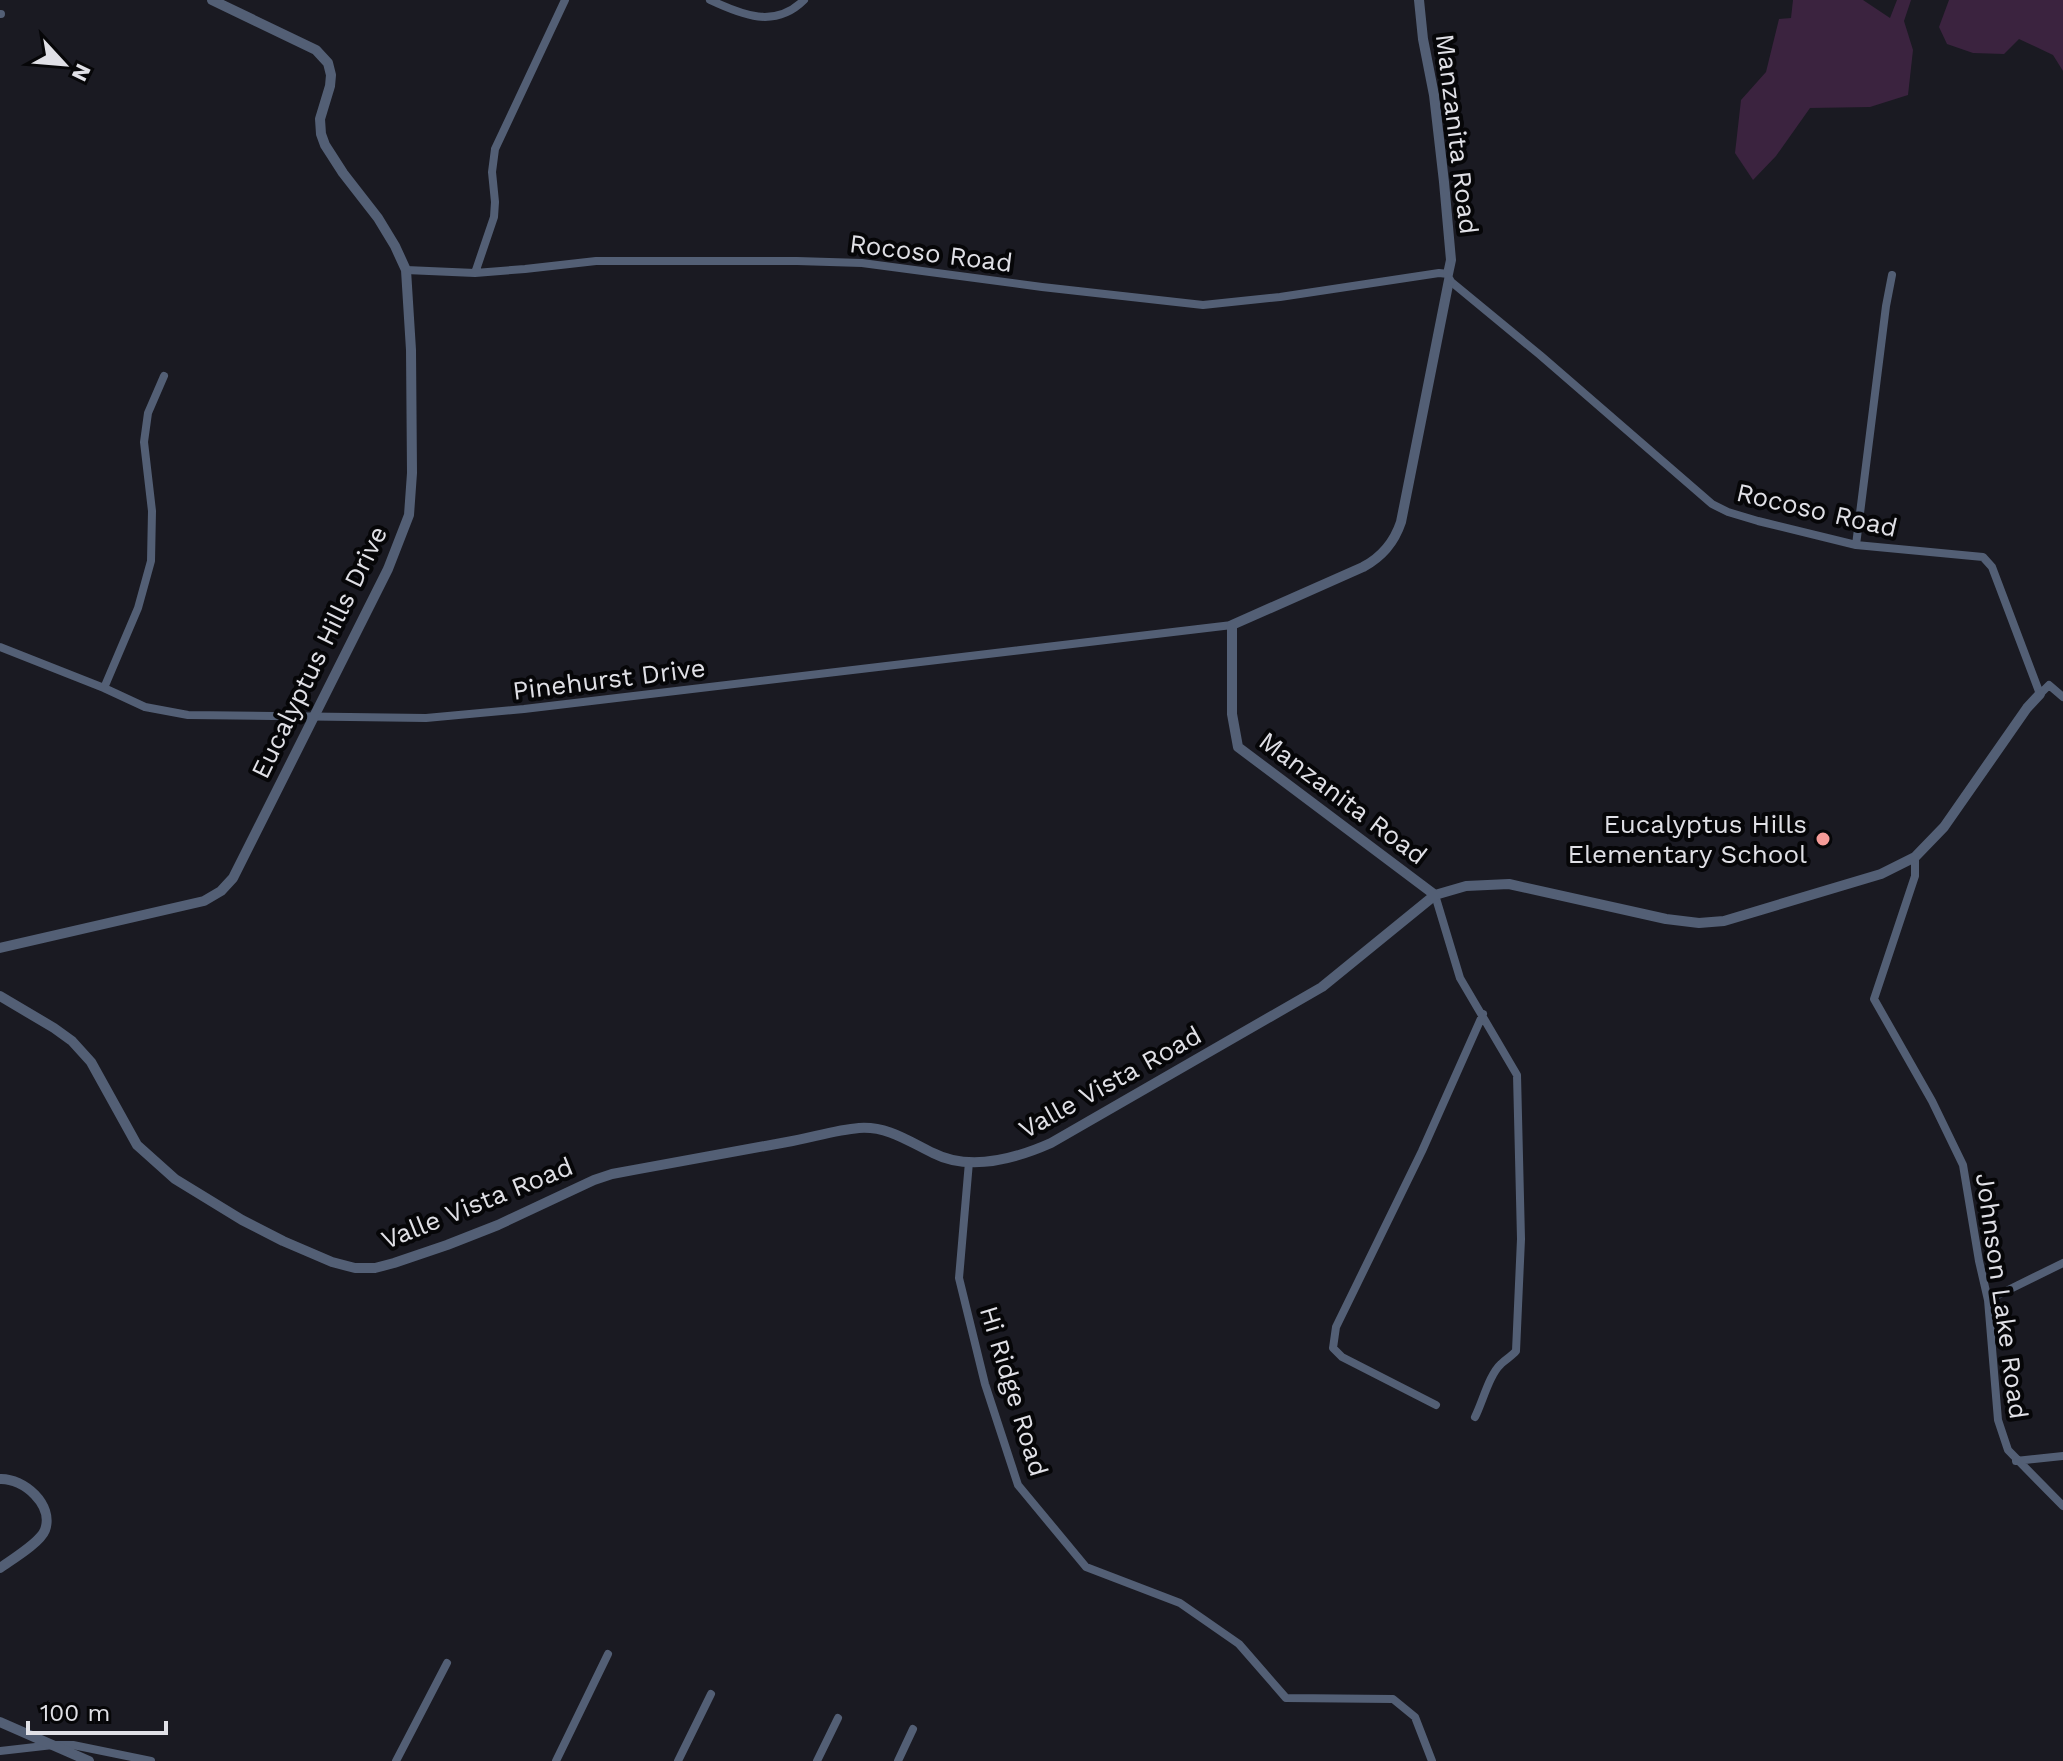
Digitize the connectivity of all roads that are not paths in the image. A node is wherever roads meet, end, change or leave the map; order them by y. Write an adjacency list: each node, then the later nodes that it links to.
1 (212, 0): 6 (street, Eucalyptus Hills Drive)
2 (565, 0): 7 (street)
3 (710, 0): 4 (street)
4 (804, 0)
5 (1419, 0): 9 (street, Manzanita Road)
6 (406, 270): 7 (street, Rocoso Road); 17 (street, Eucalyptus Hills Drive)
7 (475, 273): 9 (street, Rocoso Road)
8 (1892, 275): 11 (street)
9 (1449, 277): 11 (street, Rocoso Road); 12 (street, Manzanita Road)
10 (164, 376): 14 (street)
11 (1856, 545): 15 (street, Rocoso Road)
12 (1232, 625): 17 (street, Pinehurst Drive); 19 (street, Manzanita Road)
13 (0, 647): 14 (street, Pinehurst Drive)
14 (104, 688): 17 (street, Pinehurst Drive)
15 (2040, 694): 16 (street); 18 (street, Valle Vista Road)
16 (2063, 697)
17 (314, 717): 20 (street, Eucalyptus Hills Drive)
18 (1915, 857): 19 (street, Valle Vista Road); 25 (street, Johnson Lake Road)
19 (1435, 895): 22 (street, Manzanita Road); 23 (street, Valle Vista Road)
20 (0, 948)
21 (0, 996): 23 (street, Valle Vista Road)
22 (1483, 1014): 26 (street); 27 (street, Manzanita Road)
23 (969, 1162): 48 (street, Hi Ridge Road)
24 (2063, 1263): 25 (street)
25 (1988, 1300): 29 (street, Johnson Lake Road)
26 (1436, 1405)
27 (1475, 1417)
28 (2063, 1456): 29 (street)
29 (2016, 1461): 31 (street, Johnson Lake Road)
30 (0, 1479): 32 (street)
31 (2063, 1506)
32 (0, 1568)
33 (608, 1654): 44 (street)
34 (447, 1663): 43 (street)
35 (711, 1694): 45 (street)
36 (838, 1718): 46 (street)
37 (0, 1722): 39 (street)
38 (913, 1729): 47 (street)
39 (53, 1745): 40 (street); 41 (street); 42 (street)
40 (0, 1751)
41 (89, 1761)
42 (151, 1761)
43 (396, 1761)
44 (556, 1761)
45 (678, 1761)
46 (817, 1761)
47 (898, 1761)
48 (1432, 1761)

